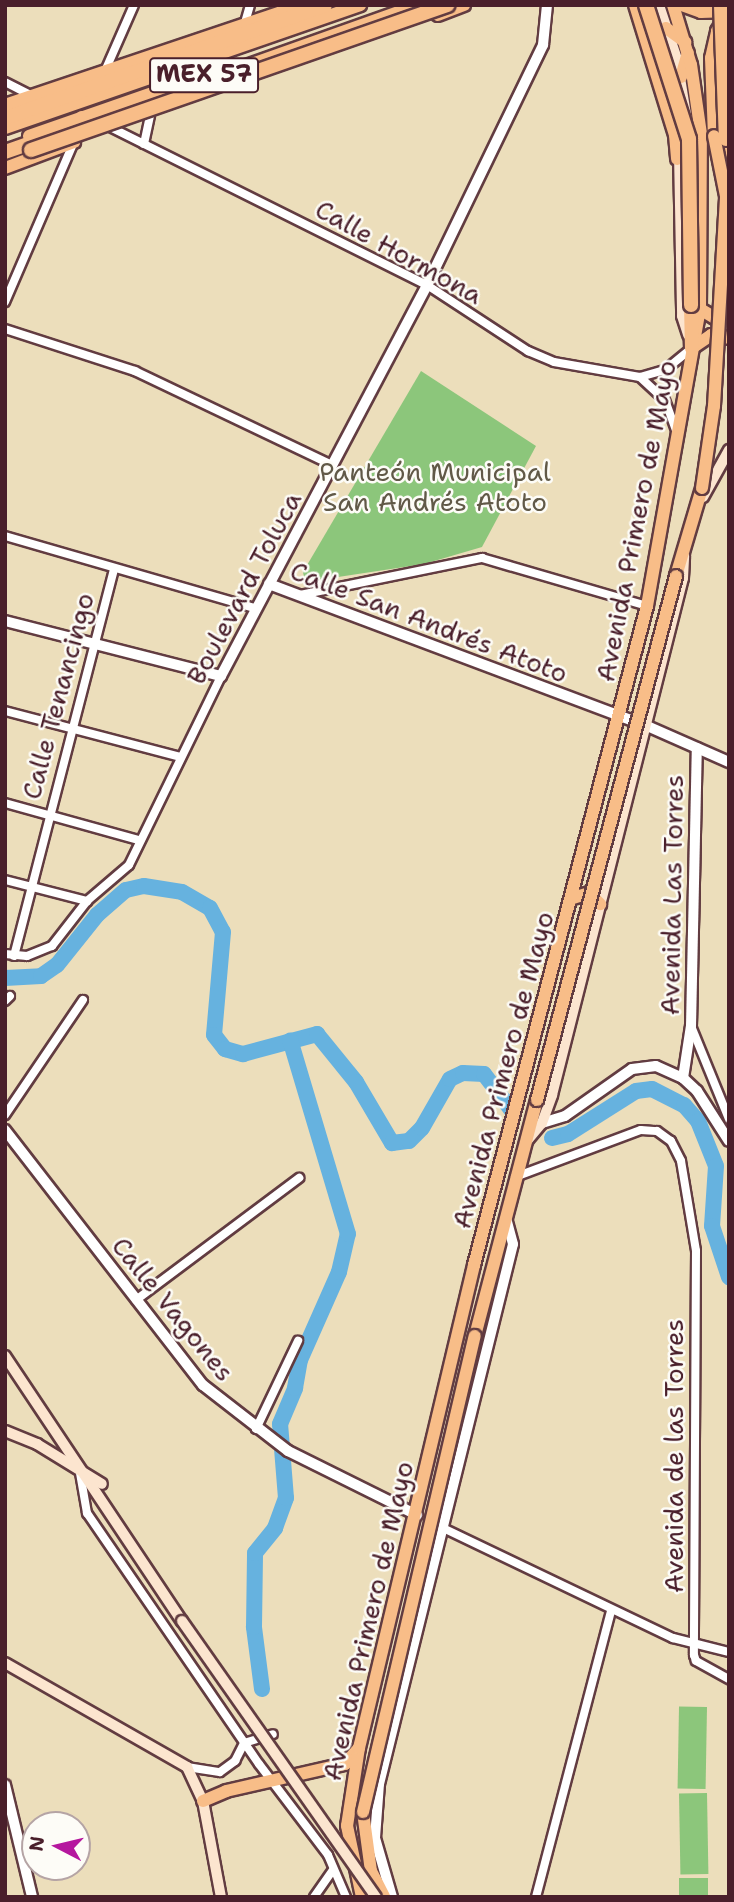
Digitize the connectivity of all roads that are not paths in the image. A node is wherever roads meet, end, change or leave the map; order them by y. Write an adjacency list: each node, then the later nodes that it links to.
1 (134, 5): 22 (street)
2 (250, 5): 18 (street)
3 (302, 5): 18 (main road)
4 (325, 5): 29 (highway)
5 (360, 5): 32 (main road, MEX 57)
6 (403, 5): 30 (main road, MEX 57)
7 (422, 5): 38 (highway)
8 (447, 5): 39 (highway, bridge)
9 (464, 5): 28 (main road)
10 (547, 5): 42 (street, Boulevard Toluca)
11 (635, 5): 40 (main road)
12 (646, 5): 44 (highway, bridge)
13 (659, 5): 19 (main road, Avenida Primero de Mayo)
14 (673, 5): 21 (main road)
15 (682, 5): 17 (main road)
16 (721, 5): 34 (highway, bridge)
17 (729, 11): 34 (main road)
18 (244, 26): 22 (main road)
19 (666, 28): 21 (main road); 23 (main road, Avenida Primero de Mayo)
20 (729, 33): 25 (main road)
21 (687, 47): 23 (main road); 44 (main road)
22 (104, 74): 26 (main road)
23 (681, 78): 40 (main road, Avenida Primero de Mayo)
24 (5, 82): 26 (street)
25 (729, 89)
26 (33, 96): 27 (main road)
27 (5, 105)
28 (144, 116): 30 (highway); 33 (main road); 36 (street)
29 (5, 118)
30 (82, 118): 37 (main road, MEX 57)
31 (729, 124): 34 (main road, bridge)
32 (5, 128)
33 (112, 128): 35 (main road); 36 (street, Calle Hormona)
34 (720, 138): 54 (main road, Avenida Primero de Mayo, bridge)
35 (74, 142): 41 (main road); 43 (street)
36 (144, 144): 42 (street, Calle Hormona)
37 (5, 145)
38 (5, 152)
39 (5, 159)
40 (677, 159): 48 (main road, Avenida Primero de Mayo)
41 (5, 168)
42 (427, 285): 49 (street, Calle Hormona); 53 (street, Boulevard Toluca)
43 (5, 302)
44 (696, 307): 45 (main road); 48 (highway)
45 (729, 314)
46 (5, 329): 53 (street)
47 (729, 338): 48 (main road)
48 (692, 348): 49 (street); 50 (main road, Avenida Primero de Mayo)
49 (640, 377): 50 (street)
50 (677, 446): 60 (main road, Avenida Primero de Mayo)
51 (729, 450): 52 (main road, Avenida Primero de Mayo)
52 (726, 463): 54 (main road, Avenida Primero de Mayo)
53 (332, 465): 58 (street, Boulevard Toluca)
54 (696, 509): 56 (main road, Avenida Primero de Mayo)
55 (5, 536): 57 (street, Calle San Andrés Atoto)
56 (684, 549): 67 (main road, Avenida Primero de Mayo); 91 (main road, Avenida Primero de Mayo, bridge)
57 (114, 569): 61 (street, Calle San Andrés Atoto); 63 (street, Calle Tenancingo)
58 (269, 584): 59 (street, Calle San Andrés Atoto); 61 (street, Boulevard Toluca)
59 (300, 595): 60 (street); 66 (street, Calle San Andrés Atoto)
60 (647, 606): 66 (main road, Avenida Primero de Mayo)
61 (255, 608): 64 (street, Boulevard Toluca)
62 (5, 621): 63 (street)
63 (94, 644): 64 (street); 68 (street, Calle Tenancingo)
64 (221, 676): 72 (street, Boulevard Toluca)
65 (5, 711): 68 (street)
66 (620, 716): 67 (street, Calle San Andrés Atoto); 79 (main road, Avenida Primero de Mayo)
67 (645, 725): 69 (street, Calle San Andrés Atoto); 70 (main road, Avenida Primero de Mayo)
68 (71, 728): 72 (street); 75 (street, Calle Tenancingo)
69 (666, 734): 70 (street); 71 (street, Calle San Andrés Atoto)
70 (640, 745): 81 (main road, Avenida Primero de Mayo)
71 (697, 748): 73 (street, Calle San Andrés Atoto); 84 (street, Avenida Las Torres)
72 (180, 757): 76 (street, Boulevard Toluca)
73 (729, 762)
74 (5, 803): 75 (street)
75 (47, 814): 76 (street); 78 (street, Calle Tenancingo)
76 (138, 840): 80 (street, Boulevard Toluca)
77 (5, 880): 78 (street)
78 (30, 886): 80 (street); 82 (street, Calle Tenancingo)
79 (573, 898): 81 (main road); 102 (main road, Avenida Primero de Mayo)
80 (87, 901): 82 (street, Boulevard Toluca)
81 (600, 904): 88 (main road, Avenida Primero de Mayo)
82 (10, 955)
83 (83, 1000): 86 (street)
84 (691, 1026): 85 (street); 87 (street, Avenida Las Torres)
85 (683, 1078): 88 (street); 90 (street)
86 (5, 1115)
87 (729, 1119)
88 (542, 1123): 91 (main road, Avenida Primero de Mayo)
89 (5, 1130): 95 (street, Calle Vagones)
90 (729, 1141)
91 (526, 1142): 92 (main road, Avenida Primero de Mayo)
92 (515, 1177): 94 (main road, Avenida Primero de Mayo); 107 (street, Avenida de las Torres)
93 (299, 1178): 95 (street)
94 (505, 1216): 103 (street, Avenida Primero de Mayo); 125 (main road, Avenida Primero de Mayo, bridge)
95 (136, 1300): 98 (street, Calle Vagones)
96 (298, 1341): 98 (street)
97 (5, 1356): 100 (main road)
98 (256, 1429): 102 (street, Calle Vagones)
99 (5, 1431): 100 (main road)
100 (80, 1473): 101 (main road); 112 (street); 124 (main road, bridge)
101 (102, 1484)
102 (417, 1515): 104 (main road, Avenida Primero de Mayo)
103 (443, 1528): 105 (street, Avenida Primero de Mayo); 106 (street)
104 (395, 1603): 105 (street); 113 (main road, Avenida Primero de Mayo)
105 (422, 1610): 126 (street, Avenida Primero de Mayo)
106 (611, 1611): 107 (street); 127 (street)
107 (694, 1643): 108 (street); 110 (street, Avenida de las Torres)
108 (729, 1652)
109 (5, 1663): 114 (main road)
110 (729, 1679)
111 (274, 1734): 112 (street)
112 (244, 1743): 114 (street); 115 (street)
113 (359, 1748): 115 (main road); 123 (main road, Avenida Primero de Mayo, bridge)
114 (187, 1767): 117 (main road)
115 (274, 1782): 117 (main road); 118 (street)
116 (5, 1785): 119 (street)
117 (203, 1801): 120 (main road)
118 (332, 1871): 121 (street); 122 (street)
119 (32, 1897)
120 (221, 1897)
121 (314, 1897)
122 (346, 1897)
123 (362, 1897)
124 (376, 1897)
125 (384, 1897)
126 (392, 1897)
127 (536, 1897)

